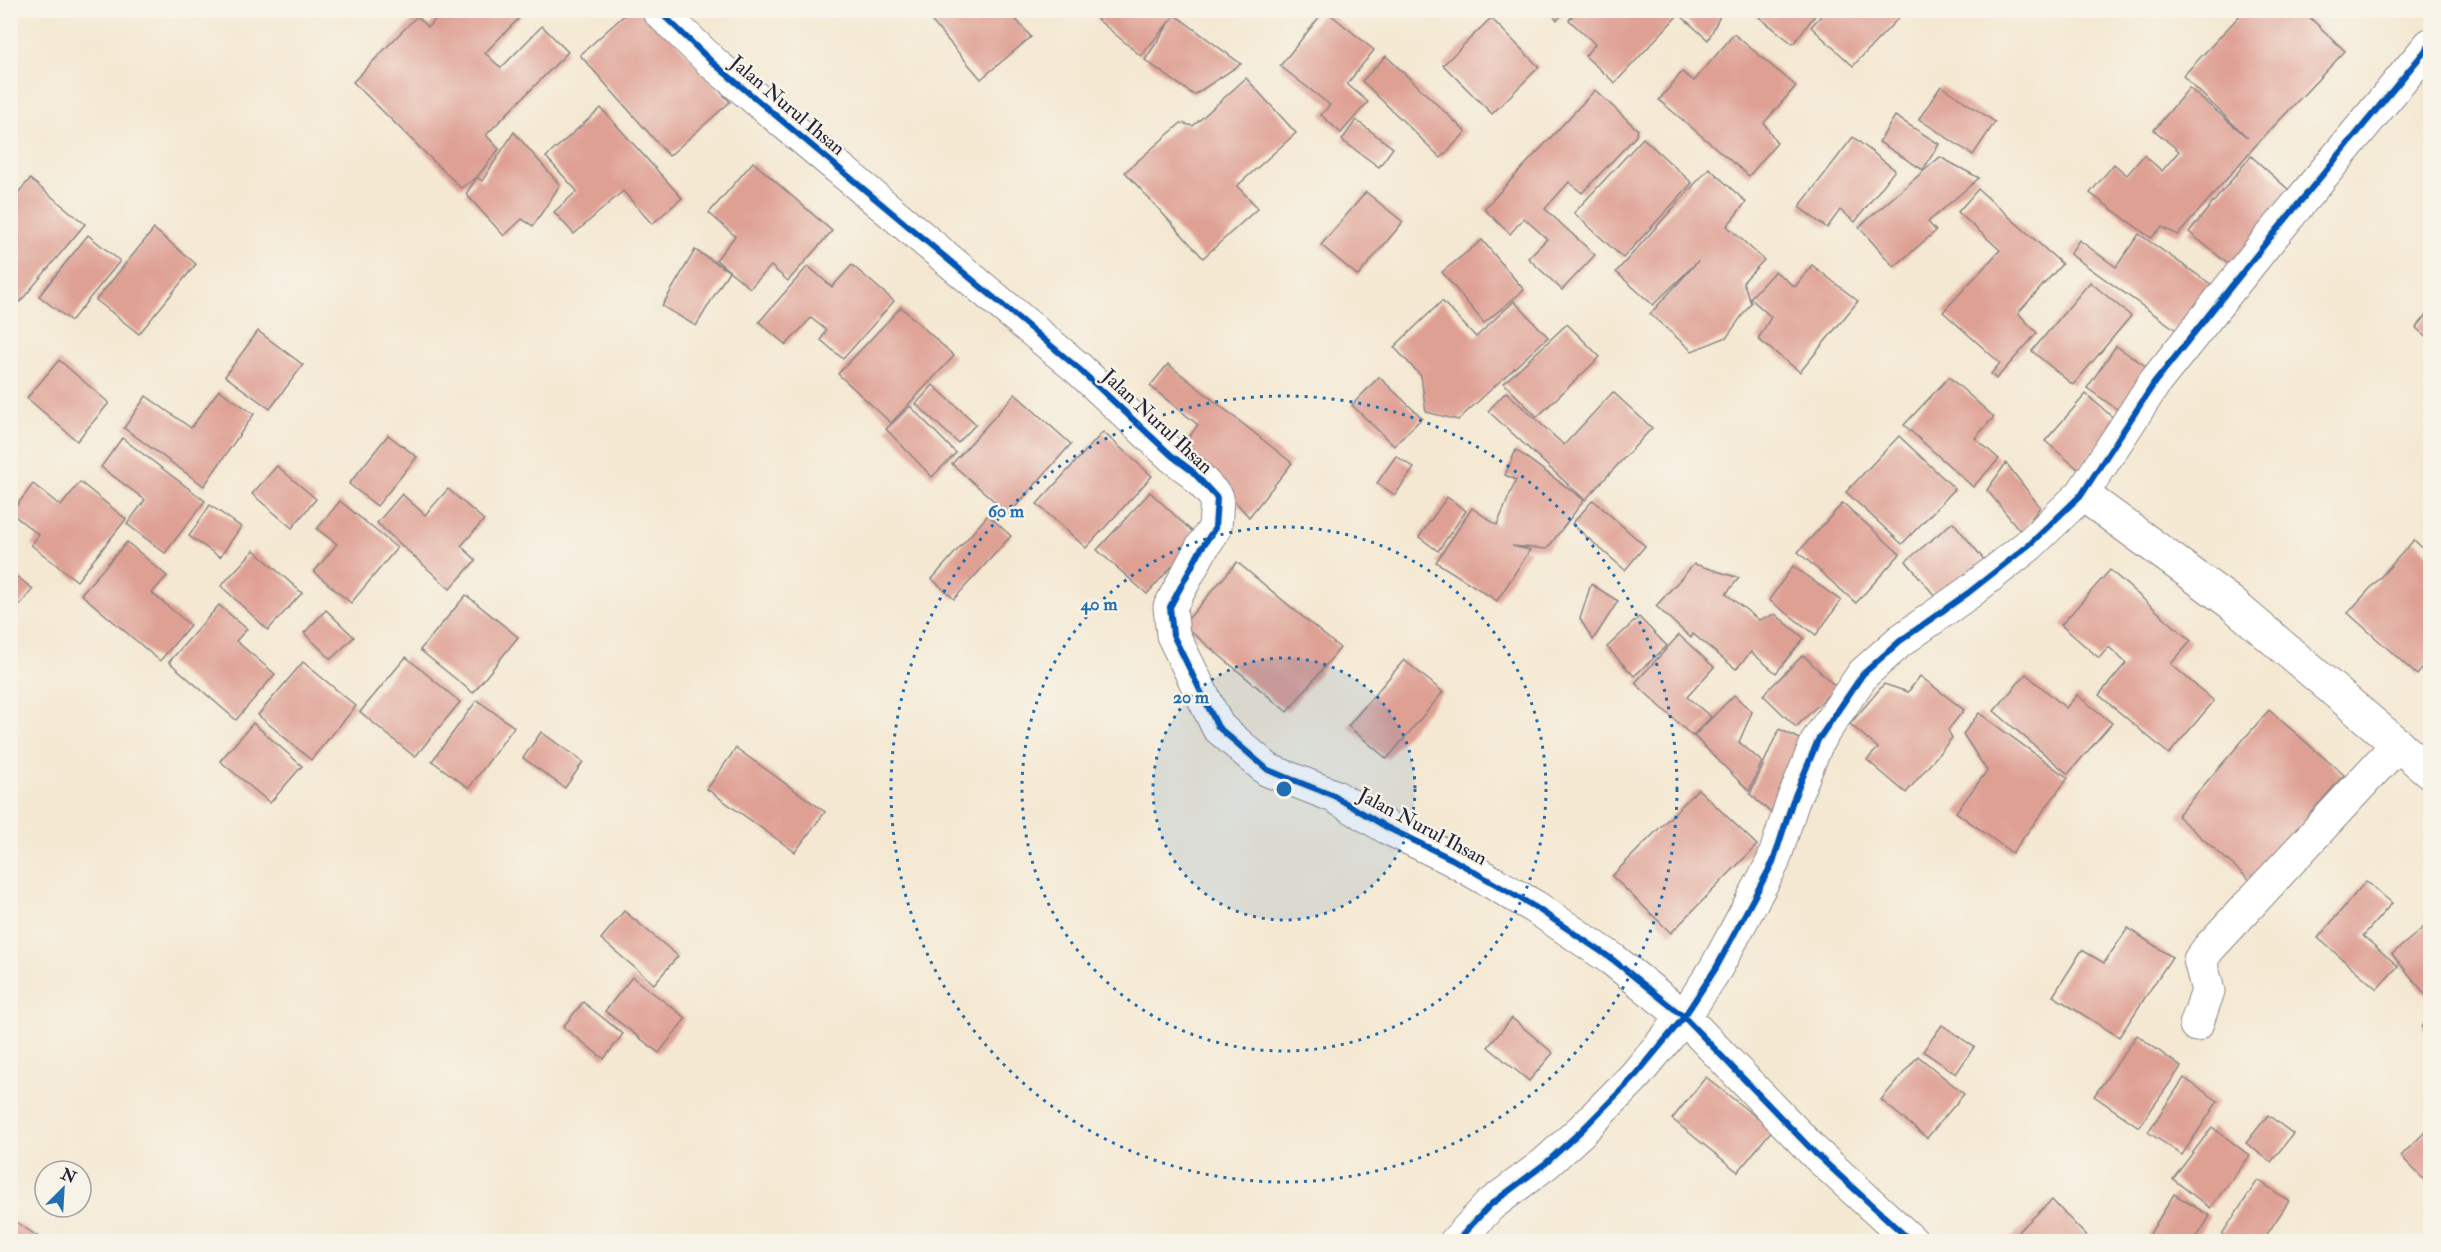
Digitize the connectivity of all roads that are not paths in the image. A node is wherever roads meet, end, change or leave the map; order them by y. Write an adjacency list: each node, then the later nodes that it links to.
1 (658, 10): 6 (street, Jalan Nurul Ihsan)
2 (2430, 45): 3 (street)
3 (2082, 494): 4 (street); 6 (street)
4 (2398, 744): 5 (street); 7 (street)
5 (2430, 772)
6 (1684, 1017): 8 (street); 9 (street)
7 (2196, 1025)
8 (1456, 1242)
9 (1912, 1242)

